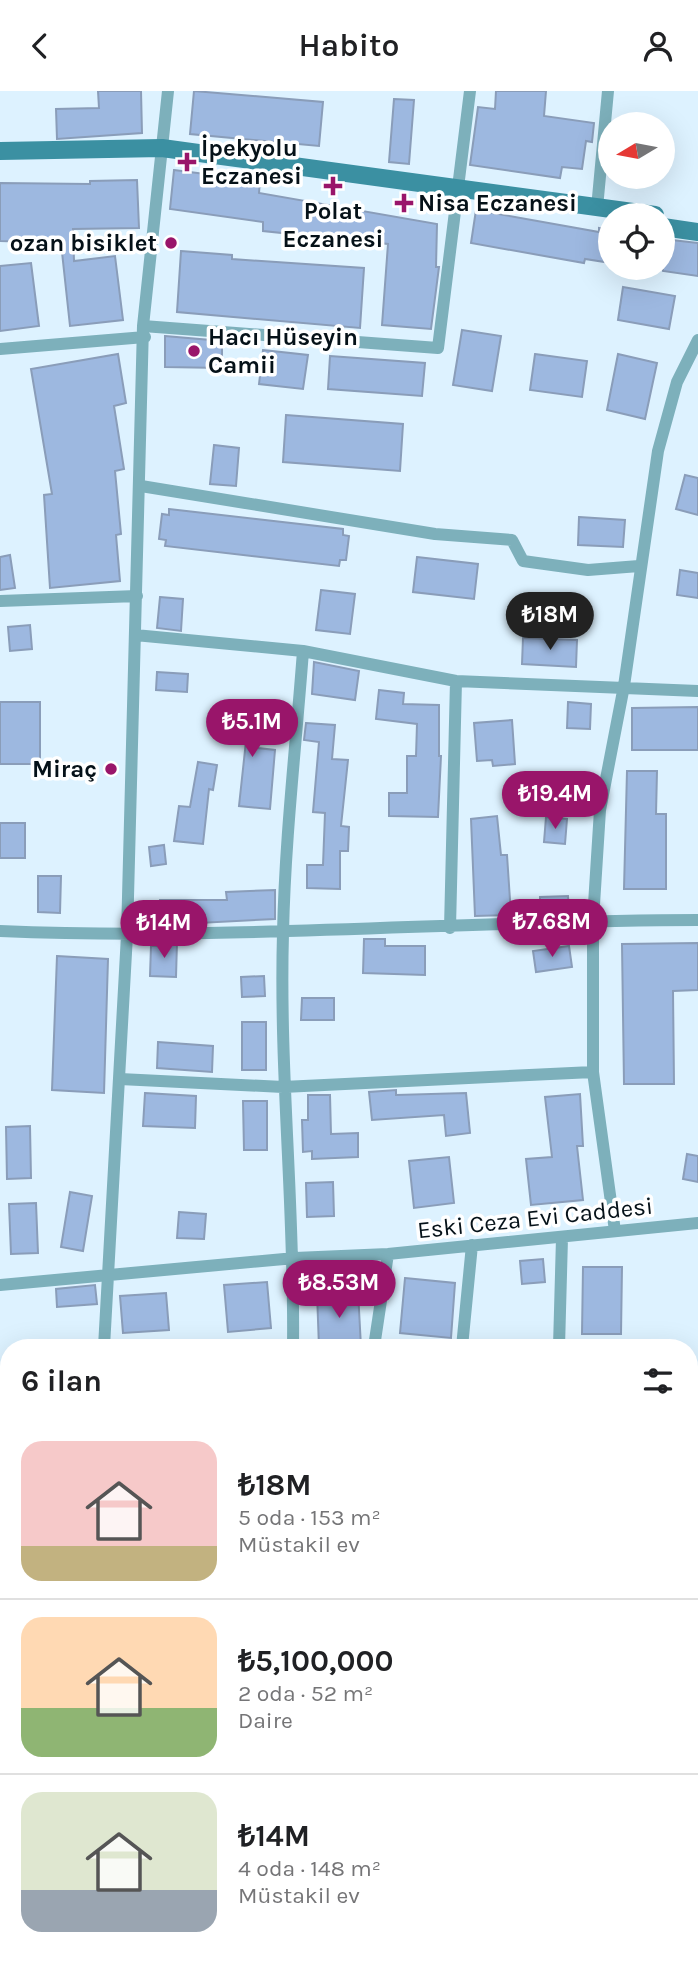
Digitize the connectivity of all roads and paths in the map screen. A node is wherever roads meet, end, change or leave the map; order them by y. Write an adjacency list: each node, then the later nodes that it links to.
1 (168, 91): 5 (street)
2 (470, 91): 7 (street)
3 (608, 91): 8 (street)
4 (0, 151): 5 (street)
5 (161, 153): 6 (street); 7 (street); 14 (street)
6 (0, 161)
7 (458, 195): 9 (street); 14 (street)
8 (604, 203)
9 (598, 213)
10 (675, 218): 11 (street)
11 (698, 221)
12 (675, 229): 13 (street)
13 (698, 232)
14 (144, 331): 16 (street); 17 (street)
15 (698, 340): 18 (street)
16 (0, 349)
17 (141, 487): 18 (street); 19 (street)
18 (639, 566): 24 (street)
19 (137, 596): 20 (street); 21 (street)
20 (0, 601)
21 (135, 635): 22 (street); 31 (street)
22 (303, 651): 23 (street); 30 (street)
23 (456, 681): 24 (street); 28 (street)
24 (624, 686): 25 (street); 26 (street)
25 (698, 691)
26 (593, 920): 27 (street); 28 (street); 32 (street)
27 (698, 920)
28 (450, 928): 30 (street)
29 (0, 930): 31 (street)
30 (283, 932): 31 (street); 34 (street)
31 (127, 935): 33 (street)
32 (593, 1072): 34 (street); 36 (street)
33 (120, 1079): 34 (street); 41 (street)
34 (283, 1087): 40 (street)
35 (698, 1223): 36 (street, Eski Ceza Evi Caddesi)
36 (615, 1231): 37 (street, Eski Ceza Evi Caddesi)
37 (562, 1238): 38 (street, Eski Ceza Evi Caddesi); 47 (street)
38 (472, 1245): 39 (street, Eski Ceza Evi Caddesi); 46 (street)
39 (388, 1254): 40 (street, Eski Ceza Evi Caddesi); 45 (street)
40 (295, 1258): 41 (street, Eski Ceza Evi Caddesi); 44 (street)
41 (107, 1275): 42 (street, Eski Ceza Evi Caddesi); 43 (street)
42 (0, 1285)
43 (104, 1339)
44 (293, 1339)
45 (375, 1339)
46 (463, 1339)
47 (559, 1339)

